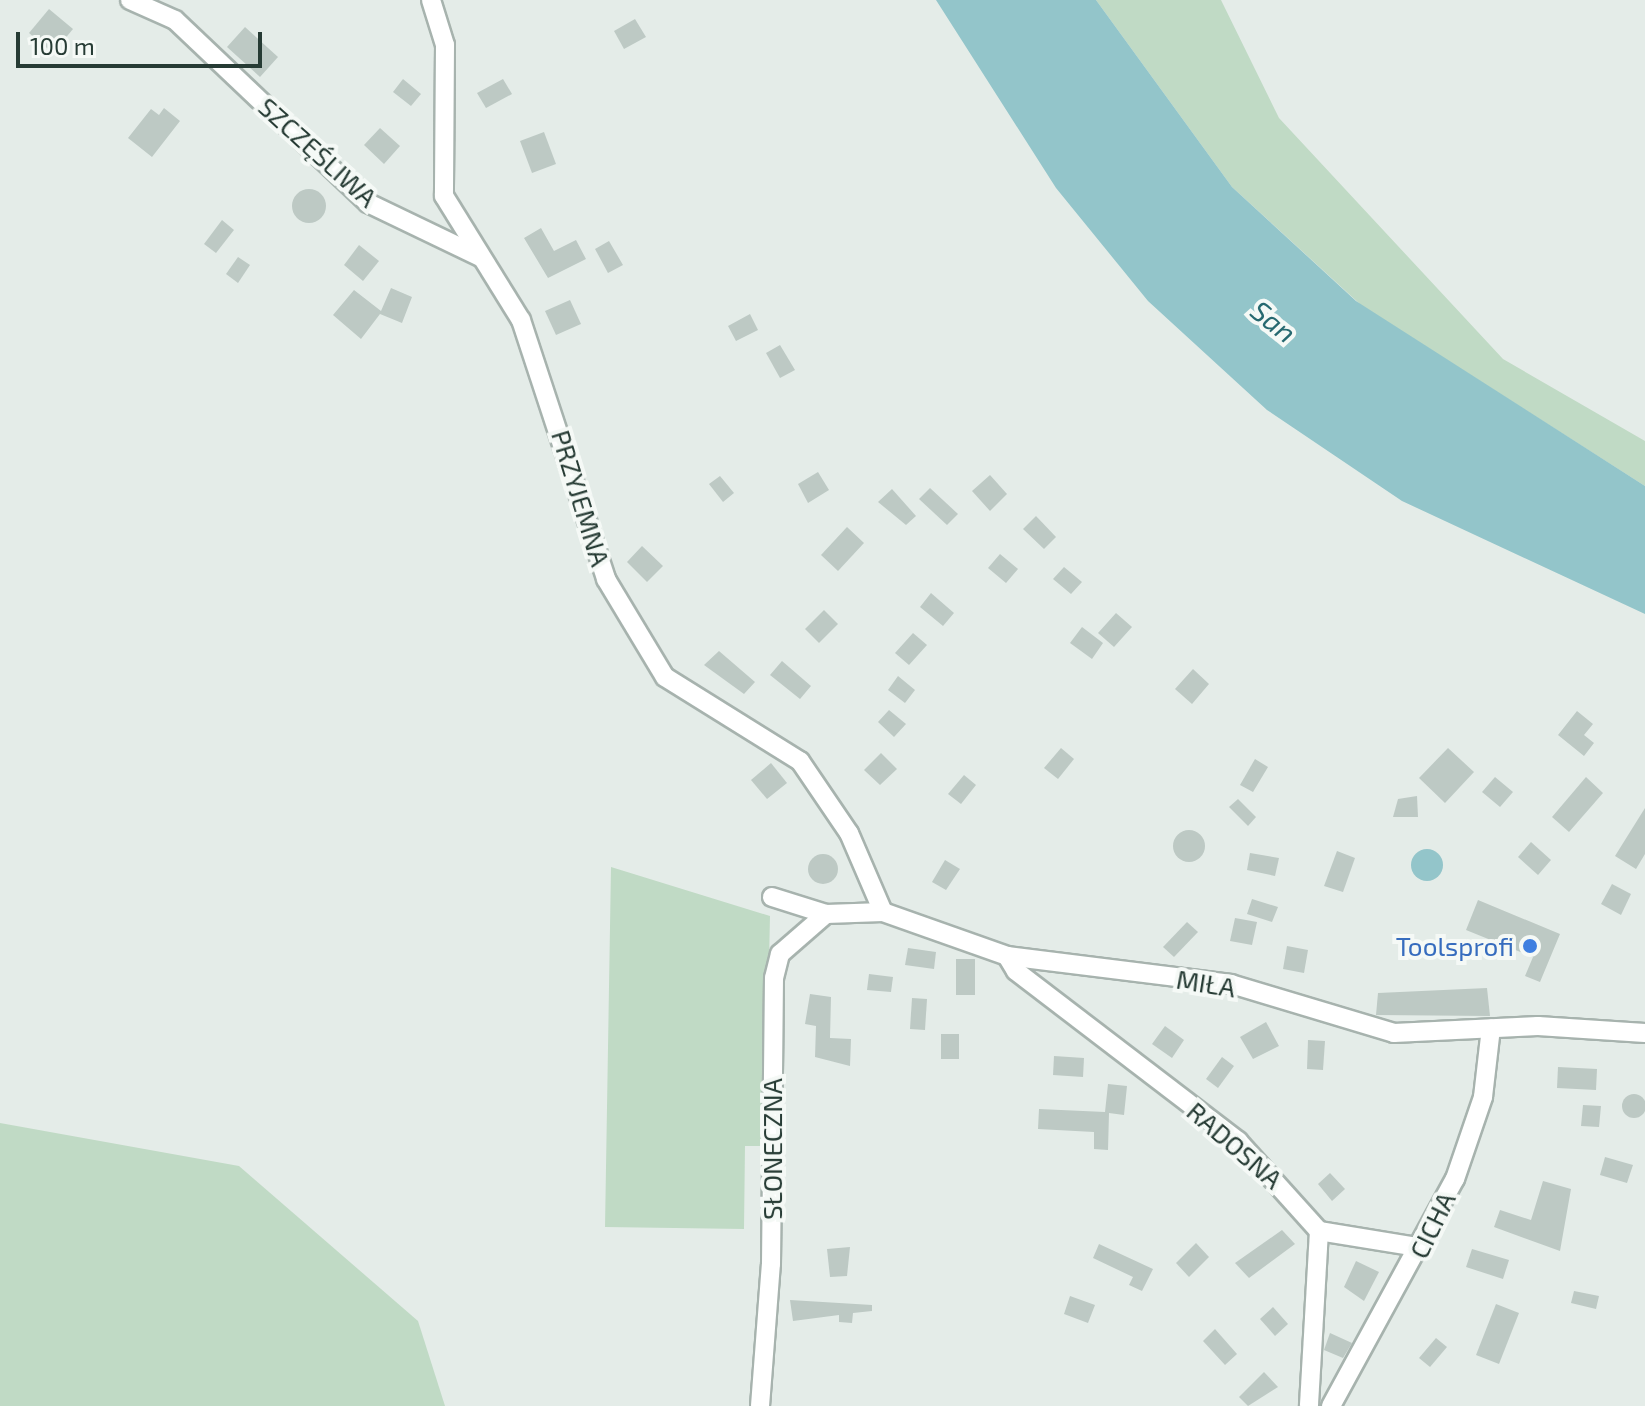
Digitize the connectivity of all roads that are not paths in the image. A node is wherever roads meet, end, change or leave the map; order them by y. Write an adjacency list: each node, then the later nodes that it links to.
1 (130, 0): 3 (street, SZCZĘŚLIWA)
2 (431, 0): 3 (street, PRZYJEMNA)
3 (480, 257): 5 (street, PRZYJEMNA)
4 (772, 897): 6 (street, MIŁA)
5 (883, 912): 6 (street, MIŁA); 7 (street, MIŁA)
6 (826, 914): 12 (street, SŁONECZNA)
7 (1007, 956): 8 (street, MIŁA); 10 (street, RADOSNA)
8 (1491, 1028): 9 (street, MIŁA); 11 (street, CICHA)
9 (1645, 1033)
10 (1319, 1231): 11 (street); 13 (street)
11 (1423, 1248): 14 (street, CICHA)
12 (760, 1406)
13 (1309, 1406)
14 (1331, 1406)

